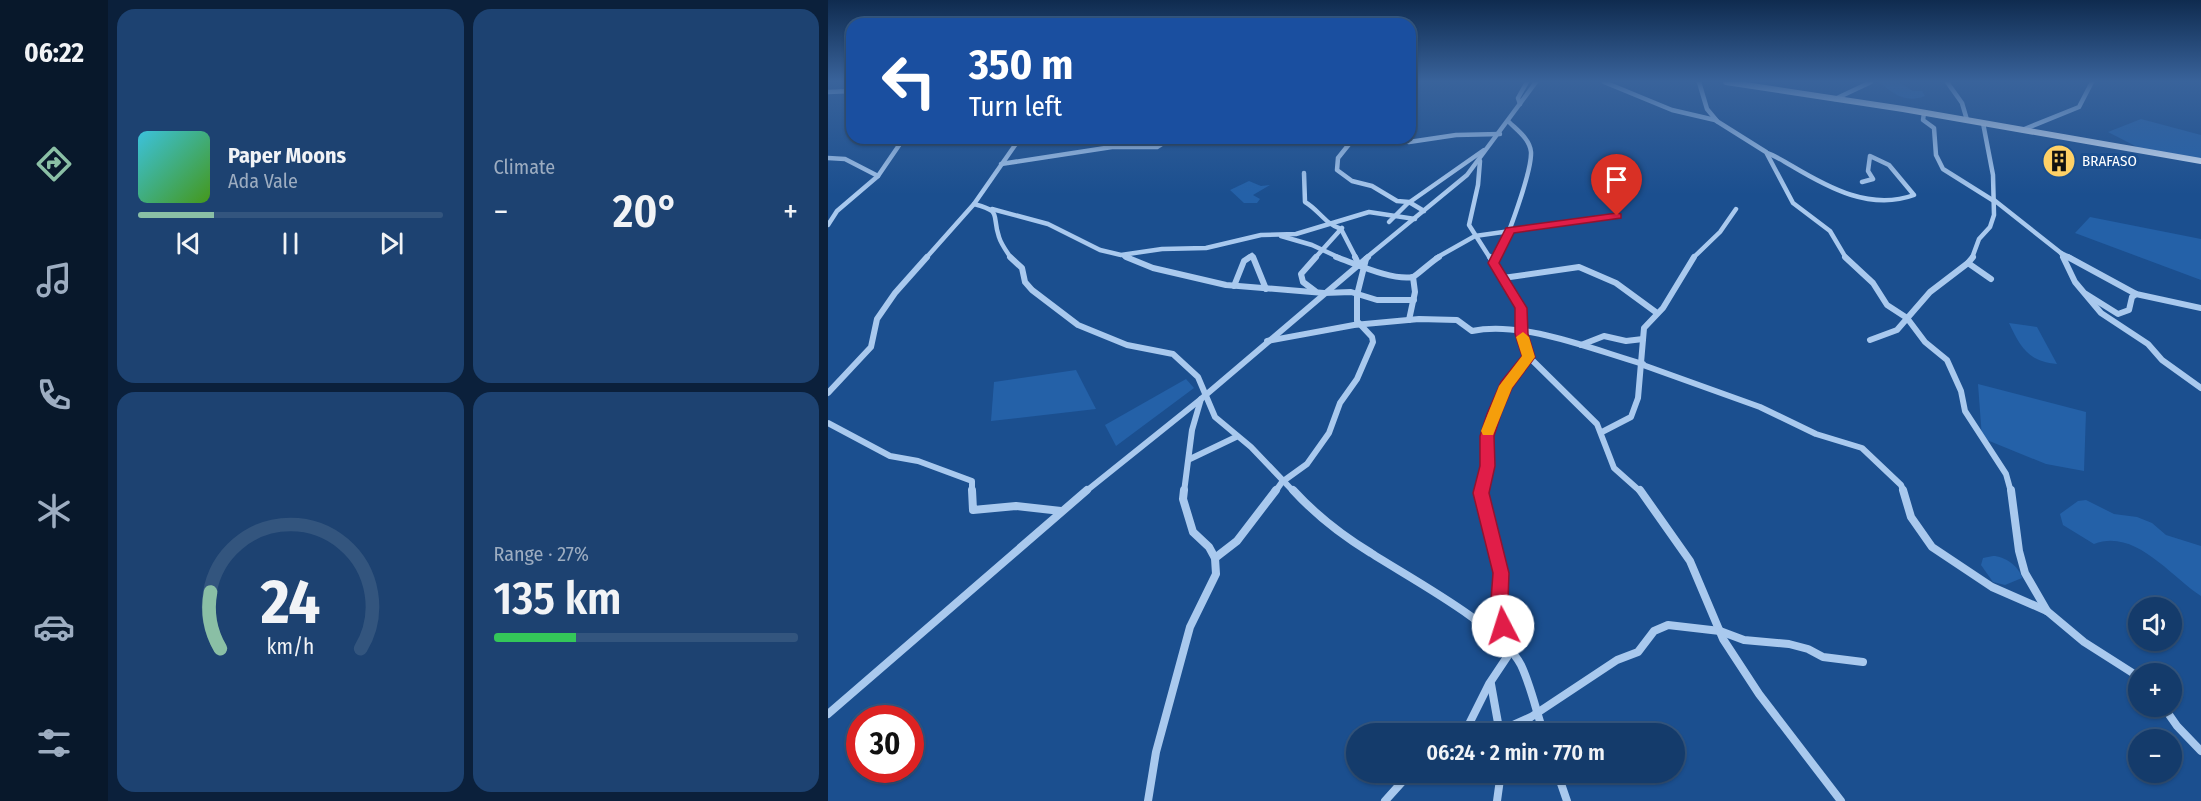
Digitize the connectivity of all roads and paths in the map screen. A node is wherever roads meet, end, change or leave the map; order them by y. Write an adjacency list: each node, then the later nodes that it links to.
1 (1511, 119): 8 (street)
2 (1705, 119): 10 (street)
3 (1715, 119): 10 (street)
4 (1923, 119): 28 (street)
5 (1963, 119): 7 (street)
6 (2049, 119): 12 (street)
7 (1967, 120): 11 (street)
8 (1509, 122): 13 (street); 41 (street)
9 (1707, 123): 10 (street)
10 (1718, 123): 20 (street)
11 (1983, 123): 12 (street); 28 (street)
12 (2022, 130): 23 (street)
13 (1500, 134): 14 (street); 19 (street)
14 (1416, 141)
15 (900, 144): 26 (street)
16 (1015, 144): 24 (street)
17 (1162, 144): 24 (street)
18 (1349, 144): 29 (street)
19 (1487, 148): 22 (street); 29 (street)
20 (1767, 153): 27 (street); 63 (street)
21 (828, 158): 26 (street)
22 (1480, 161): 33 (street); 43 (street)
23 (2201, 161)
24 (1000, 164): 30 (street)
25 (1304, 173): 39 (street)
26 (878, 176): 38 (street)
27 (1863, 182)
28 (1994, 200): 45 (street); 49 (street)
29 (1409, 202): 33 (street); 35 (street)
30 (974, 204): 31 (street); 74 (street)
31 (992, 209): 46 (street); 75 (street)
32 (1736, 209): 62 (street)
33 (1424, 211): 36 (street)
34 (1617, 216): 41 (street)
35 (1391, 219): 36 (street); 37 (street)
36 (1415, 219): 47 (street)
37 (1345, 220): 39 (street); 40 (street)
38 (828, 225)
39 (1329, 225): 40 (street); 42 (street)
40 (1341, 229): 44 (street); 47 (street)
41 (1509, 231): 43 (street); 48 (street)
42 (1281, 236): 44 (street); 46 (street)
43 (1475, 236): 48 (street); 50 (street)
44 (1319, 251): 47 (street); 55 (street)
45 (2061, 253): 56 (street); 58 (street)
46 (1121, 255): 53 (street)
47 (1363, 263): 50 (street); 57 (street); 59 (street)
48 (1493, 263): 51 (street)
49 (1968, 263): 52 (street); 63 (street)
50 (1413, 277): 60 (street)
51 (1503, 278): 62 (street); 66 (street)
52 (1991, 279)
53 (1234, 286): 54 (street); 54 (street)
54 (1266, 290): 55 (street)
55 (1315, 291): 57 (street)
56 (2084, 292): 58 (street); 73 (street)
57 (1324, 293): 59 (street); 69 (street)
58 (2136, 294): 61 (street)
59 (1357, 295): 60 (street); 65 (street)
60 (1414, 300): 64 (street)
61 (2201, 308)
62 (1657, 314): 67 (street)
63 (1907, 318): 68 (street); 84 (street)
64 (1409, 320): 65 (street); 66 (street)
65 (1360, 325): 69 (street); 80 (street)
66 (1522, 334): 70 (street); 71 (street)
67 (1643, 339): 70 (street); 72 (street)
68 (1870, 340)
69 (1267, 342): 75 (street)
70 (1580, 345): 72 (street)
71 (1529, 357): 77 (street); 83 (street)
72 (1643, 364): 77 (street); 84 (street)
73 (2201, 388)
74 (828, 393)
75 (1203, 397): 78 (street); 79 (street); 81 (street)
76 (828, 423): 81 (street)
77 (1602, 432): 85 (street)
78 (1236, 437): 79 (street); 80 (street)
79 (1190, 459): 82 (street)
80 (1281, 482): 82 (street); 87 (street)
81 (1061, 511): 93 (street)
82 (1215, 558): 103 (street)
83 (1500, 600): 86 (street); 86 (street)
84 (2047, 611): 90 (street)
85 (1720, 631): 89 (street); 92 (street); 107 (street)
86 (1504, 633): 87 (street)
87 (1503, 644): 88 (street)
88 (1511, 651): 91 (street); 92 (street)
89 (1863, 662)
90 (2128, 669)
91 (1491, 684): 95 (street); 96 (street)
92 (1537, 711): 97 (street); 98 (street)
93 (828, 714)
94 (2171, 717): 99 (street)
95 (1470, 723)
96 (1499, 723)
97 (1516, 723)
98 (1541, 723)
99 (2201, 751)
100 (1401, 783): 104 (street)
101 (1499, 783): 105 (street)
102 (1561, 783): 106 (street)
103 (1148, 801)
104 (1385, 801)
105 (1497, 801)
106 (1567, 801)
107 (1841, 801)

